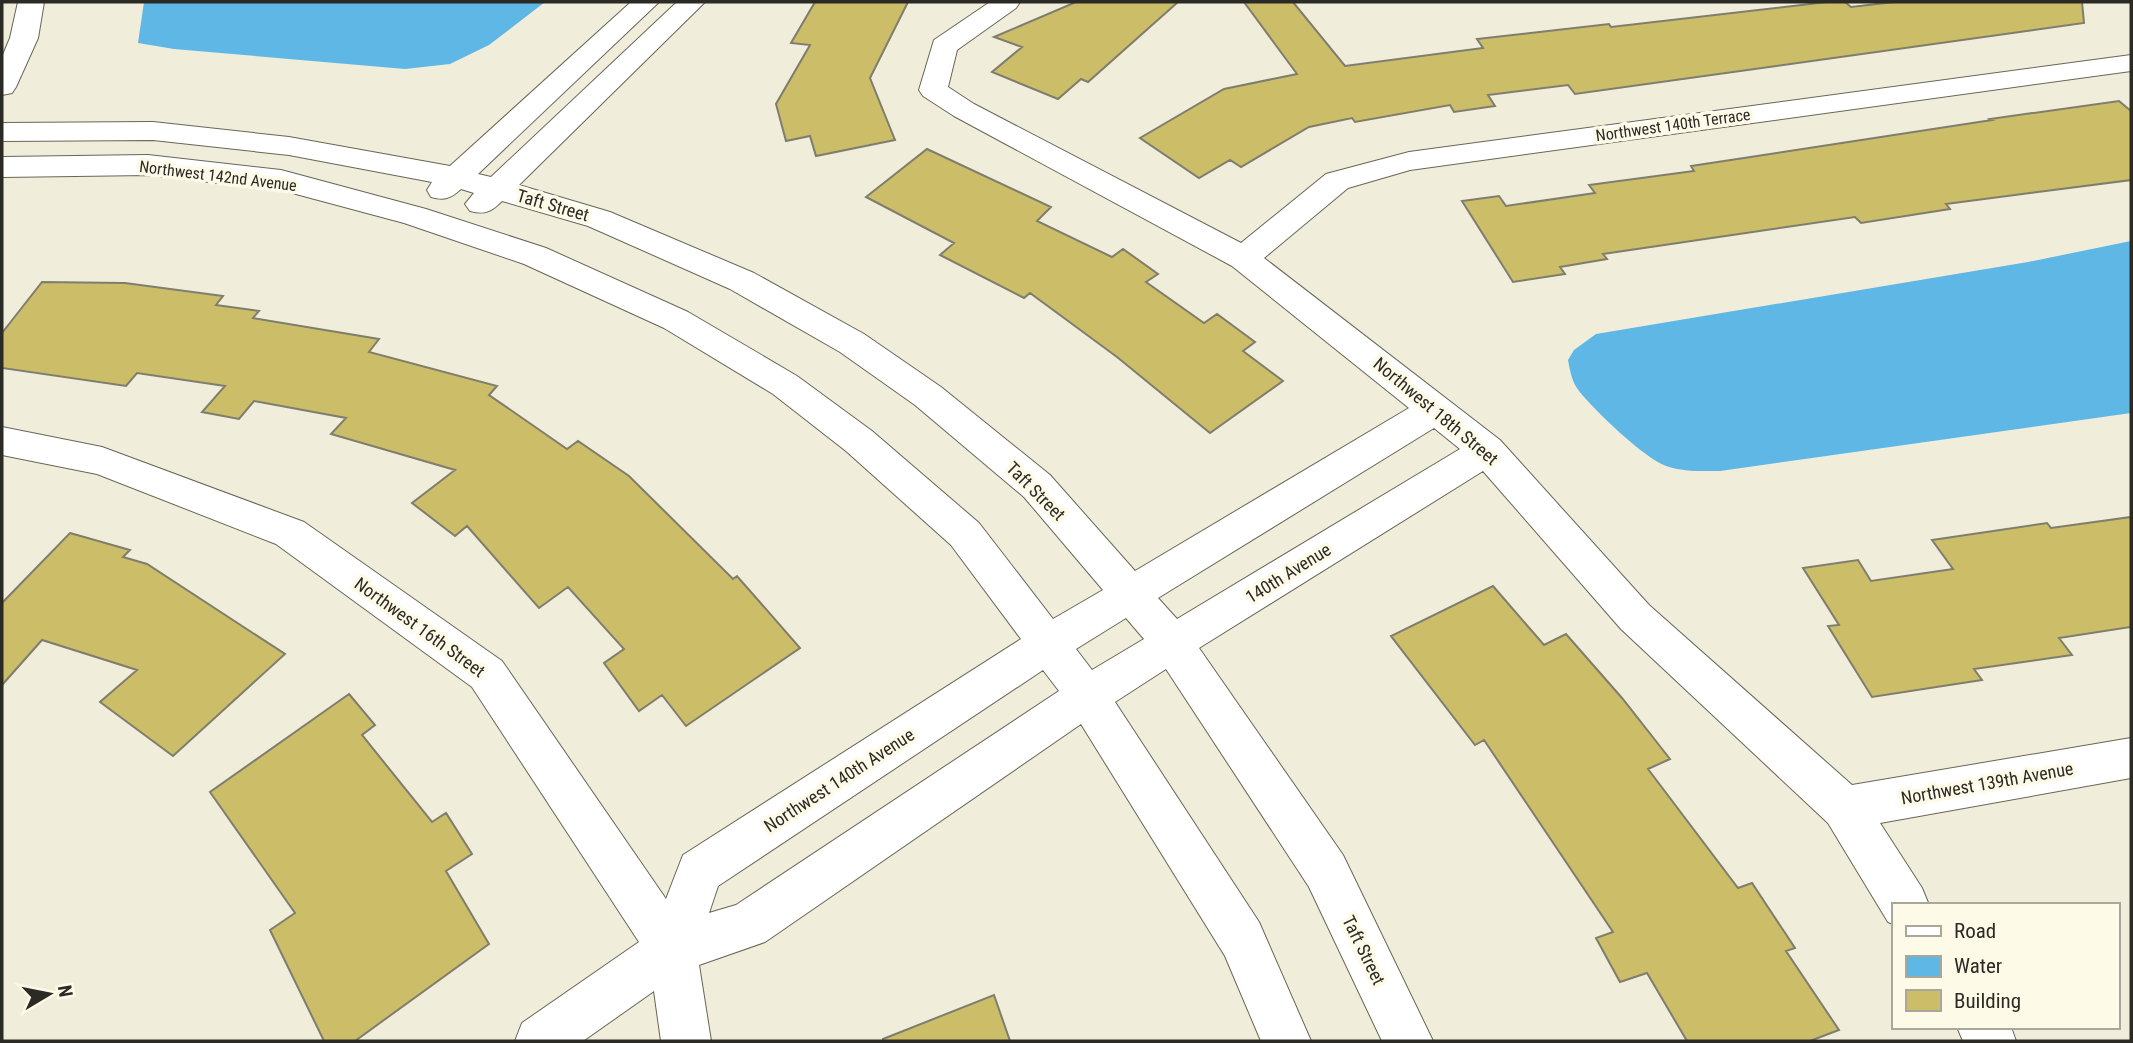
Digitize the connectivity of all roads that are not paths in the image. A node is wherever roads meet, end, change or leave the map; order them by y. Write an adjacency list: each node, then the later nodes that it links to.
1 (31, 2): 6 (street)
2 (646, 2): 9 (street)
3 (692, 2): 10 (street)
4 (1007, 2): 13 (street, Northwest 18th Street)
5 (2131, 63): 13 (street, Northwest 140th Terrace)
6 (2, 87)
7 (2, 132): 9 (street, Northwest 142nd Avenue)
8 (2, 167): 11 (street, Northwest 142nd Avenue)
9 (455, 177): 10 (street, Taft Street); 11 (street)
10 (497, 189): 12 (street); 17 (street, Taft Street)
11 (415, 216): 12 (street)
12 (454, 229): 18 (street)
13 (1243, 258): 14 (street, Northwest 18th Street)
14 (1437, 409): 16 (street, Northwest 18th Street); 17 (street)
15 (2, 441): 24 (street, Northwest 16th Street)
16 (1488, 450): 19 (street, 140th Avenue); 22 (street, Northwest 18th Street)
17 (1130, 594): 18 (street); 19 (street, Taft Street)
18 (1048, 644): 20 (street); 24 (street, Northwest 140th Avenue)
19 (1173, 644): 20 (street, 140th Avenue); 28 (street, Taft Street)
20 (1087, 696): 24 (street); 27 (street)
21 (2131, 758): 22 (street, Northwest 139th Avenue)
22 (1844, 808): 23 (street, Northwest 18th Street)
23 (1904, 903)
24 (672, 948): 25 (street); 26 (street, Northwest 16th Street)
25 (540, 1041)
26 (686, 1041)
27 (1286, 1041)
28 (1408, 1041)

